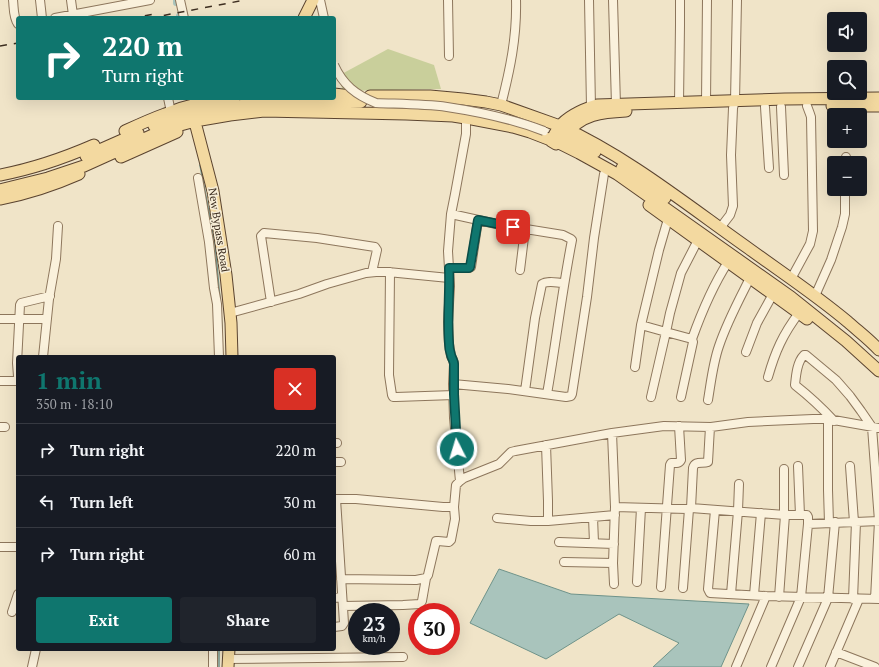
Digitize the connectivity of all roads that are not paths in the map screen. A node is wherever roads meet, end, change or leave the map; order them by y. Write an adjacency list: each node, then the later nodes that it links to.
1 (14, 0): 21 (street)
2 (40, 0): 16 (street)
3 (71, 0): 15 (street)
4 (150, 0): 15 (street)
5 (180, 0): 18 (street)
6 (313, 0): 19 (main road)
7 (320, 0): 20 (street)
8 (448, 0): 22 (street)
9 (516, 0): 35 (street)
10 (589, 0): 38 (street)
11 (613, 0): 39 (street)
12 (680, 0): 33 (street)
13 (707, 0): 32 (street)
14 (736, 0): 34 (street)
15 (73, 15): 17 (street)
16 (42, 16)
17 (67, 16)
18 (184, 16)
19 (305, 16)
20 (324, 16)
21 (16, 20)
22 (449, 56)
23 (336, 70): 46 (street, bridge)
24 (336, 94): 25 (main road)
25 (352, 96)
26 (370, 96): 35 (main road)
27 (879, 98): 34 (main road)
28 (168, 100): 43 (street)
29 (216, 100): 42 (main road)
30 (399, 100): 46 (main road)
31 (361, 102): 42 (main road)
32 (706, 102): 33 (main road); 34 (main road)
33 (679, 103): 39 (main road)
34 (734, 104): 39 (main road); 40 (main road); 61 (street)
35 (501, 105): 46 (main road)
36 (807, 106): 37 (main road); 41 (main road); 71 (street)
37 (879, 106)
38 (591, 107): 39 (main road); 46 (main road)
39 (610, 107): 46 (main road)
40 (765, 107): 41 (main road); 47 (street)
41 (781, 107): 50 (street)
42 (197, 111): 43 (main road); 44 (main road); 45 (main road); 52 (main road); 53 (main road); 55 (main road); 57 (main road, New Bypass Road)
43 (171, 112): 49 (main road)
44 (466, 123): 45 (main road); 56 (street)
45 (513, 127): 46 (main road)
46 (558, 135): 48 (main road); 61 (main road); 91 (main road); 93 (main road)
47 (769, 168)
48 (604, 174): 58 (main road); 101 (street)
49 (0, 175)
50 (784, 175)
51 (198, 178): 57 (street)
52 (0, 183)
53 (0, 190)
54 (845, 196): 75 (street)
55 (0, 199)
56 (451, 214): 59 (street); 65 (street)
57 (210, 218): 77 (main road, New Bypass Road); 89 (street)
58 (668, 219): 63 (main road); 82 (street)
59 (478, 220): 62 (street); 65 (street)
60 (58, 226): 74 (street)
61 (720, 228): 71 (main road)
62 (524, 229): 66 (street); 72 (street)
63 (698, 240): 64 (main road); 83 (street)
64 (728, 262): 70 (main road); 84 (street)
65 (449, 268): 69 (street)
66 (520, 270)
67 (372, 272): 68 (street); 76 (street); 76 (street)
68 (390, 272): 69 (street); 100 (street)
69 (449, 278): 98 (street)
70 (750, 278): 73 (main road); 104 (street)
71 (792, 279): 75 (main road)
72 (564, 283): 99 (street); 101 (street)
73 (773, 294): 78 (main road); 86 (street)
74 (50, 296): 80 (street); 81 (street)
75 (815, 296): 85 (main road)
76 (271, 302): 77 (street)
77 (230, 312): 90 (main road, New Bypass Road)
78 (799, 313): 94 (street); 95 (main road)
79 (0, 319): 80 (street)
80 (19, 319): 81 (street); 87 (street)
81 (47, 319): 88 (street)
82 (641, 325): 83 (street); 92 (street)
83 (666, 332): 84 (street); 103 (street)
84 (692, 339): 102 (street)
85 (879, 350)
86 (746, 352)
87 (17, 355)
88 (43, 355)
89 (219, 355)
90 (232, 355)
91 (879, 364)
92 (635, 366)
93 (879, 372)
94 (768, 377)
95 (879, 380)
96 (0, 381): 97 (street)
97 (16, 381)
98 (453, 384): 99 (street); 100 (street)
99 (525, 391): 101 (street)
100 (454, 394): 114 (street)
101 (547, 394)
102 (681, 397)
103 (651, 398)
104 (708, 400)
105 (831, 420): 107 (street); 107 (street); 108 (street); 133 (street)
106 (679, 426): 108 (street); 109 (street); 119 (street)
107 (875, 427): 131 (street)
108 (710, 428): 120 (street)
109 (612, 433): 110 (street); 122 (street)
110 (546, 445): 114 (street); 130 (street)
111 (798, 466): 127 (street)
112 (850, 466): 132 (street)
113 (784, 469): 126 (street)
114 (460, 481): 117 (street)
115 (739, 484): 123 (street)
116 (336, 499): 117 (street)
117 (454, 507): 142 (street)
118 (640, 508): 119 (street); 122 (street); 144 (street)
119 (666, 509): 120 (street); 146 (street)
120 (690, 509): 121 (street); 147 (street)
121 (715, 510): 123 (street); 148 (street)
122 (615, 511): 128 (street); 137 (street)
123 (738, 511): 125 (street); 148 (street)
124 (336, 512): 143 (street)
125 (761, 513): 126 (street); 149 (street)
126 (784, 514): 127 (street); 152 (street)
127 (800, 515): 134 (street)
128 (593, 517): 130 (street); 136 (street)
129 (497, 518): 130 (street)
130 (548, 521)
131 (879, 521): 132 (street); 156 (street)
132 (855, 522): 133 (street); 155 (street)
133 (832, 523): 134 (street); 154 (street)
134 (808, 524): 153 (street)
135 (559, 542): 136 (street)
136 (594, 543): 137 (street)
137 (614, 544): 141 (street)
138 (0, 547): 139 (street)
139 (16, 547)
140 (564, 562): 141 (street)
141 (613, 563): 145 (street)
142 (426, 578): 143 (street); 158 (street)
143 (341, 579): 151 (street)
144 (637, 582)
145 (614, 584)
146 (660, 587)
147 (683, 588)
148 (731, 594): 149 (street)
149 (754, 595): 150 (street)
150 (766, 596): 152 (street); 168 (street)
151 (338, 597): 158 (street)
152 (779, 597): 153 (street)
153 (801, 597): 154 (street); 169 (street)
154 (828, 598): 155 (street); 170 (street)
155 (856, 599): 156 (street); 163 (street)
156 (877, 599)
157 (16, 600): 159 (street)
158 (343, 606): 160 (street)
159 (12, 612)
160 (336, 627)
161 (36, 651): 166 (street)
162 (213, 651): 167 (street)
163 (836, 652): 171 (street); 172 (street)
164 (228, 655): 165 (street)
165 (403, 656)
166 (32, 667)
167 (213, 667)
168 (736, 667)
169 (771, 667)
170 (798, 667)
171 (830, 667)
172 (875, 667)

